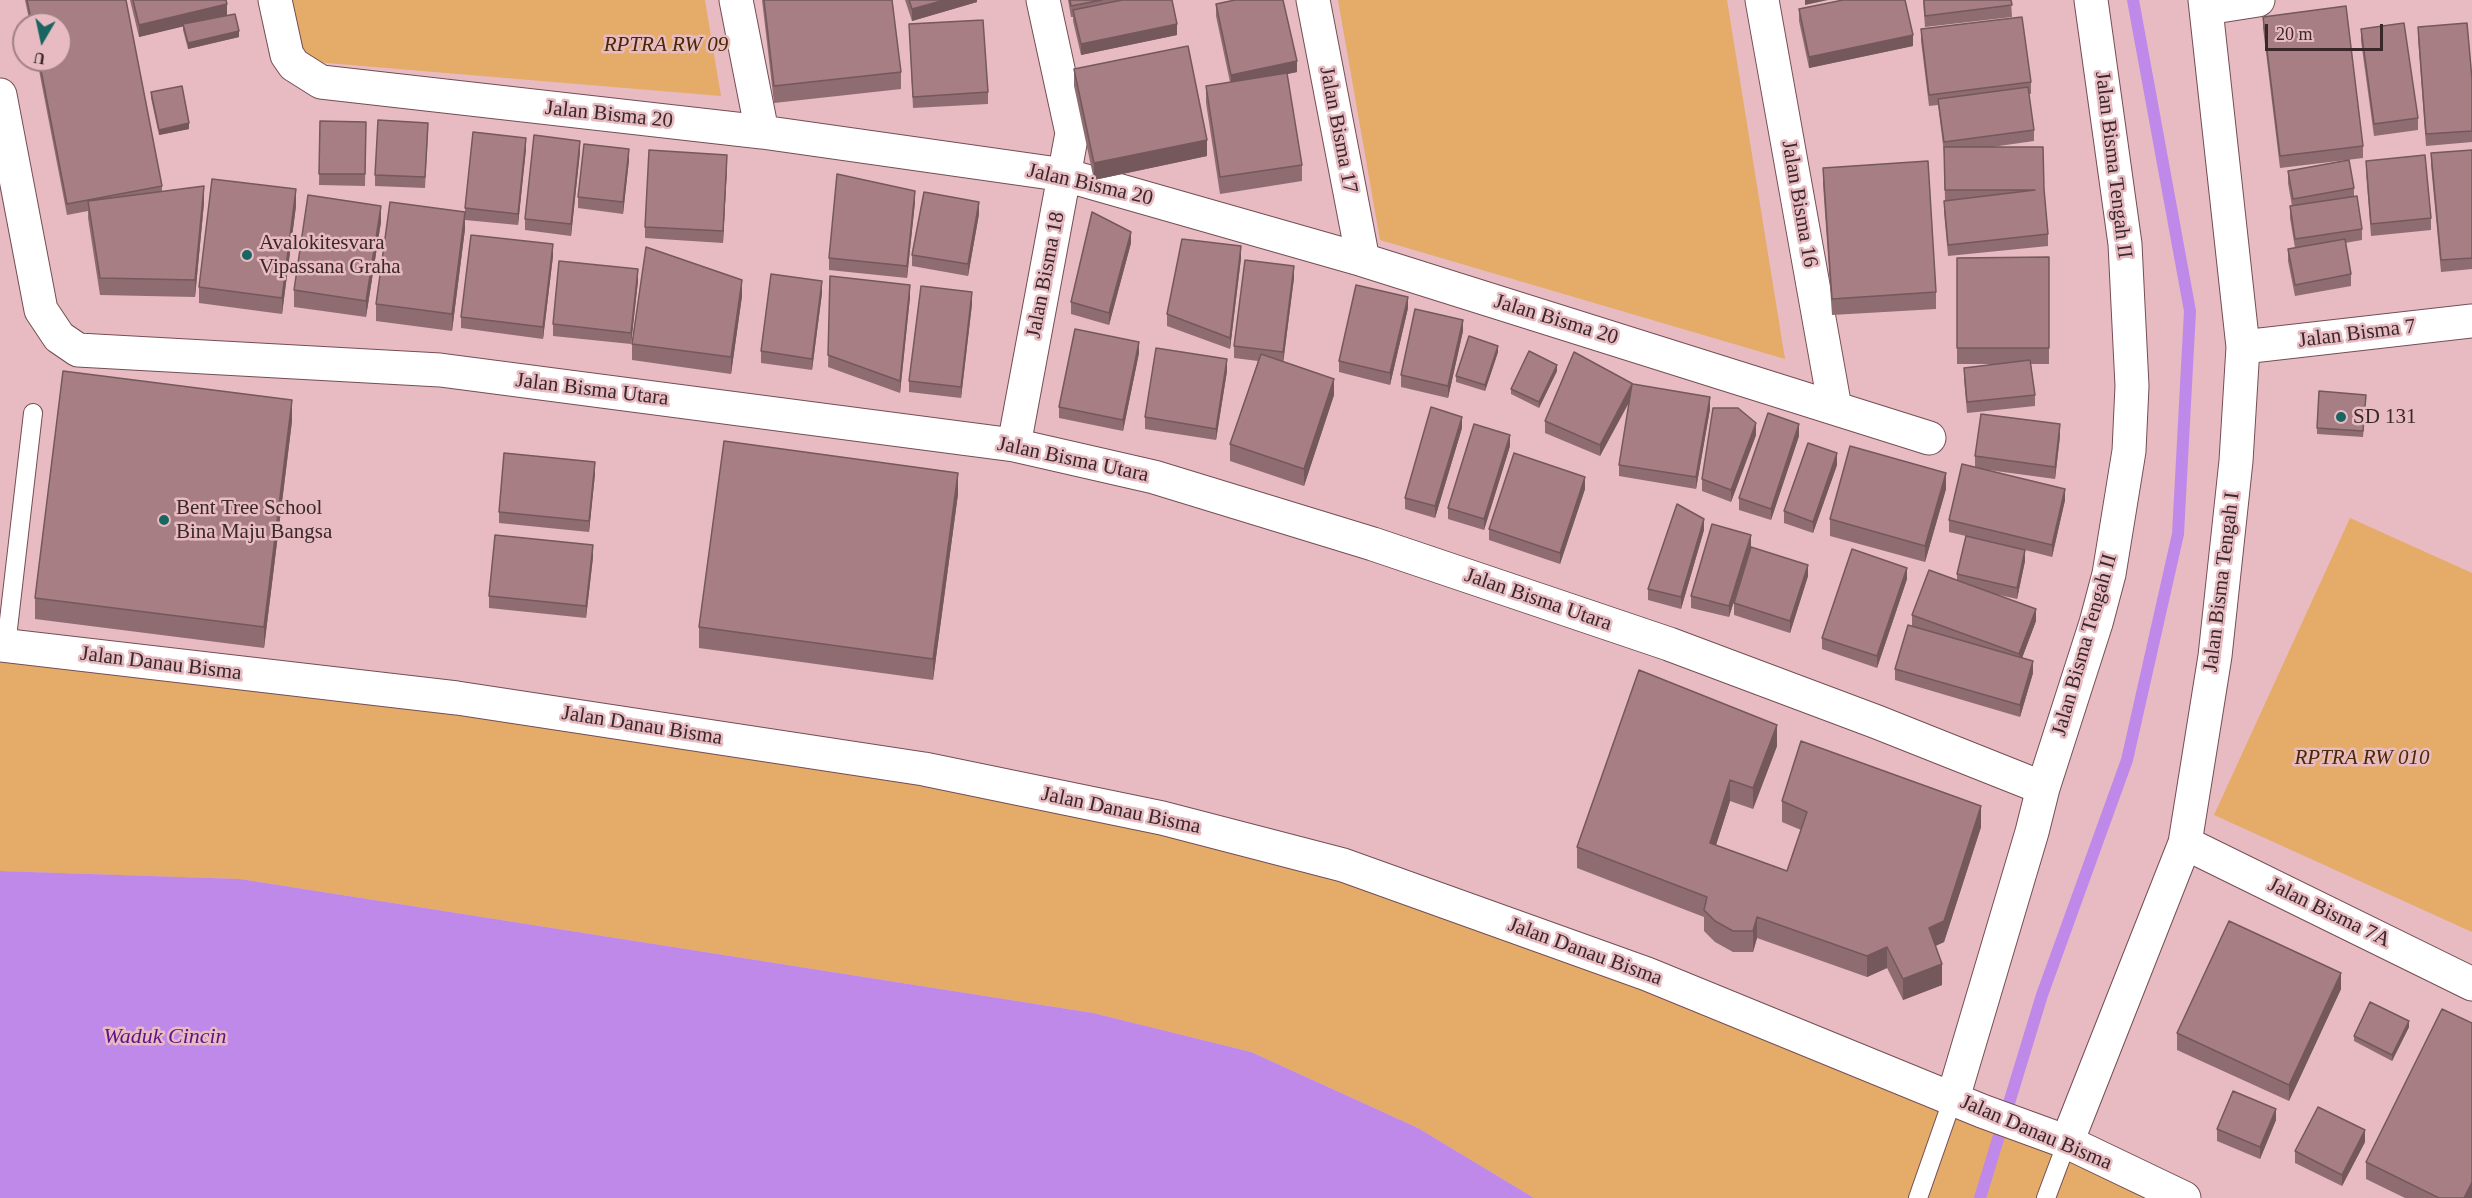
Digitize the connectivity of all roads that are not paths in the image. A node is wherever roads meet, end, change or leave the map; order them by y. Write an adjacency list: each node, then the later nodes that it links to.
1 (275, 0): 10 (street, Jalan Bisma 20)
2 (736, 0): 10 (street)
3 (1043, 0): 11 (street, Jalan Bisma 18)
4 (1313, 0): 12 (street, Jalan Bisma 17)
5 (1762, 0): 15 (street, Jalan Bisma 16)
6 (2091, 0): 20 (street, Jalan Bisma Tengah II)
7 (2258, 0): 8 (street)
8 (2206, 4): 14 (street, Jalan Bisma Tengah I)
9 (0, 95): 18 (street, Jalan Bisma Utara)
10 (762, 132): 11 (street, Jalan Bisma 20)
11 (1065, 175): 12 (street, Jalan Bisma 20); 18 (street, Jalan Bisma 18)
12 (1363, 260): 15 (street, Jalan Bisma 20)
13 (2472, 321): 14 (street, Jalan Bisma 7)
14 (2243, 347): 21 (street, Jalan Bisma Tengah I)
15 (1836, 408): 17 (street, Jalan Bisma 20)
16 (33, 413): 19 (lane)
17 (1929, 438)
18 (1014, 444): 20 (street, Jalan Bisma Utara)
19 (3, 646): 23 (street, Jalan Danau Bisma)
20 (2043, 788): 23 (street, Jalan Bisma Tengah II)
21 (2186, 843): 22 (street, Jalan Bisma 7A); 24 (street, Jalan Bisma Tengah I)
22 (2472, 984)
23 (1953, 1098): 24 (street, Jalan Danau Bisma); 25 (lane)
24 (2067, 1142): 26 (lane); 27 (street, Jalan Danau Bisma)
25 (1918, 1198)
26 (2046, 1198)
27 (2184, 1198)

